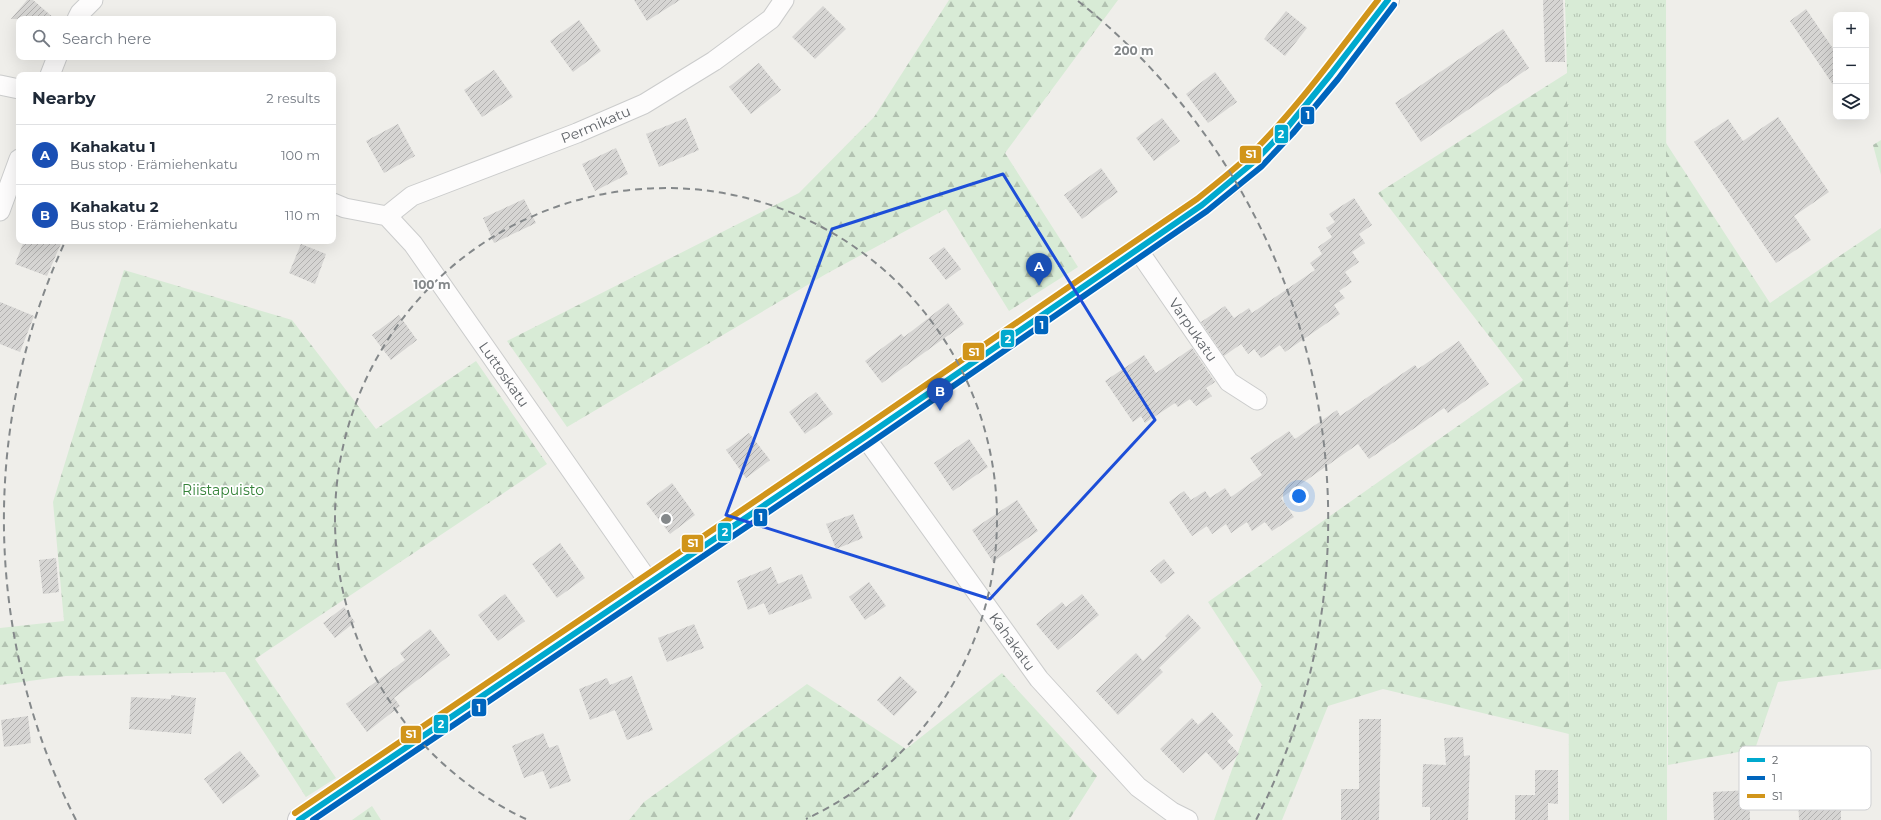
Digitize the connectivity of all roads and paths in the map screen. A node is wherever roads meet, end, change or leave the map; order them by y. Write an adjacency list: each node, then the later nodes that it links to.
1 (93, 0): 4 (street)
2 (784, 0): 12 (street, Permikatu)
3 (1388, 0): 13 (street)
4 (78, 16)
5 (57, 60): 6 (street)
6 (51, 72)
7 (0, 85): 8 (street)
8 (16, 89)
9 (16, 167): 11 (street)
10 (336, 204): 12 (street)
11 (0, 211)
12 (387, 216): 16 (street, Luttoskatu)
13 (1138, 250): 14 (street, Varpukatu); 15 (street)
14 (1257, 400)
15 (865, 437): 16 (street); 18 (street, Kahakatu)
16 (650, 582): 17 (street)
17 (299, 820)
18 (1188, 820)

